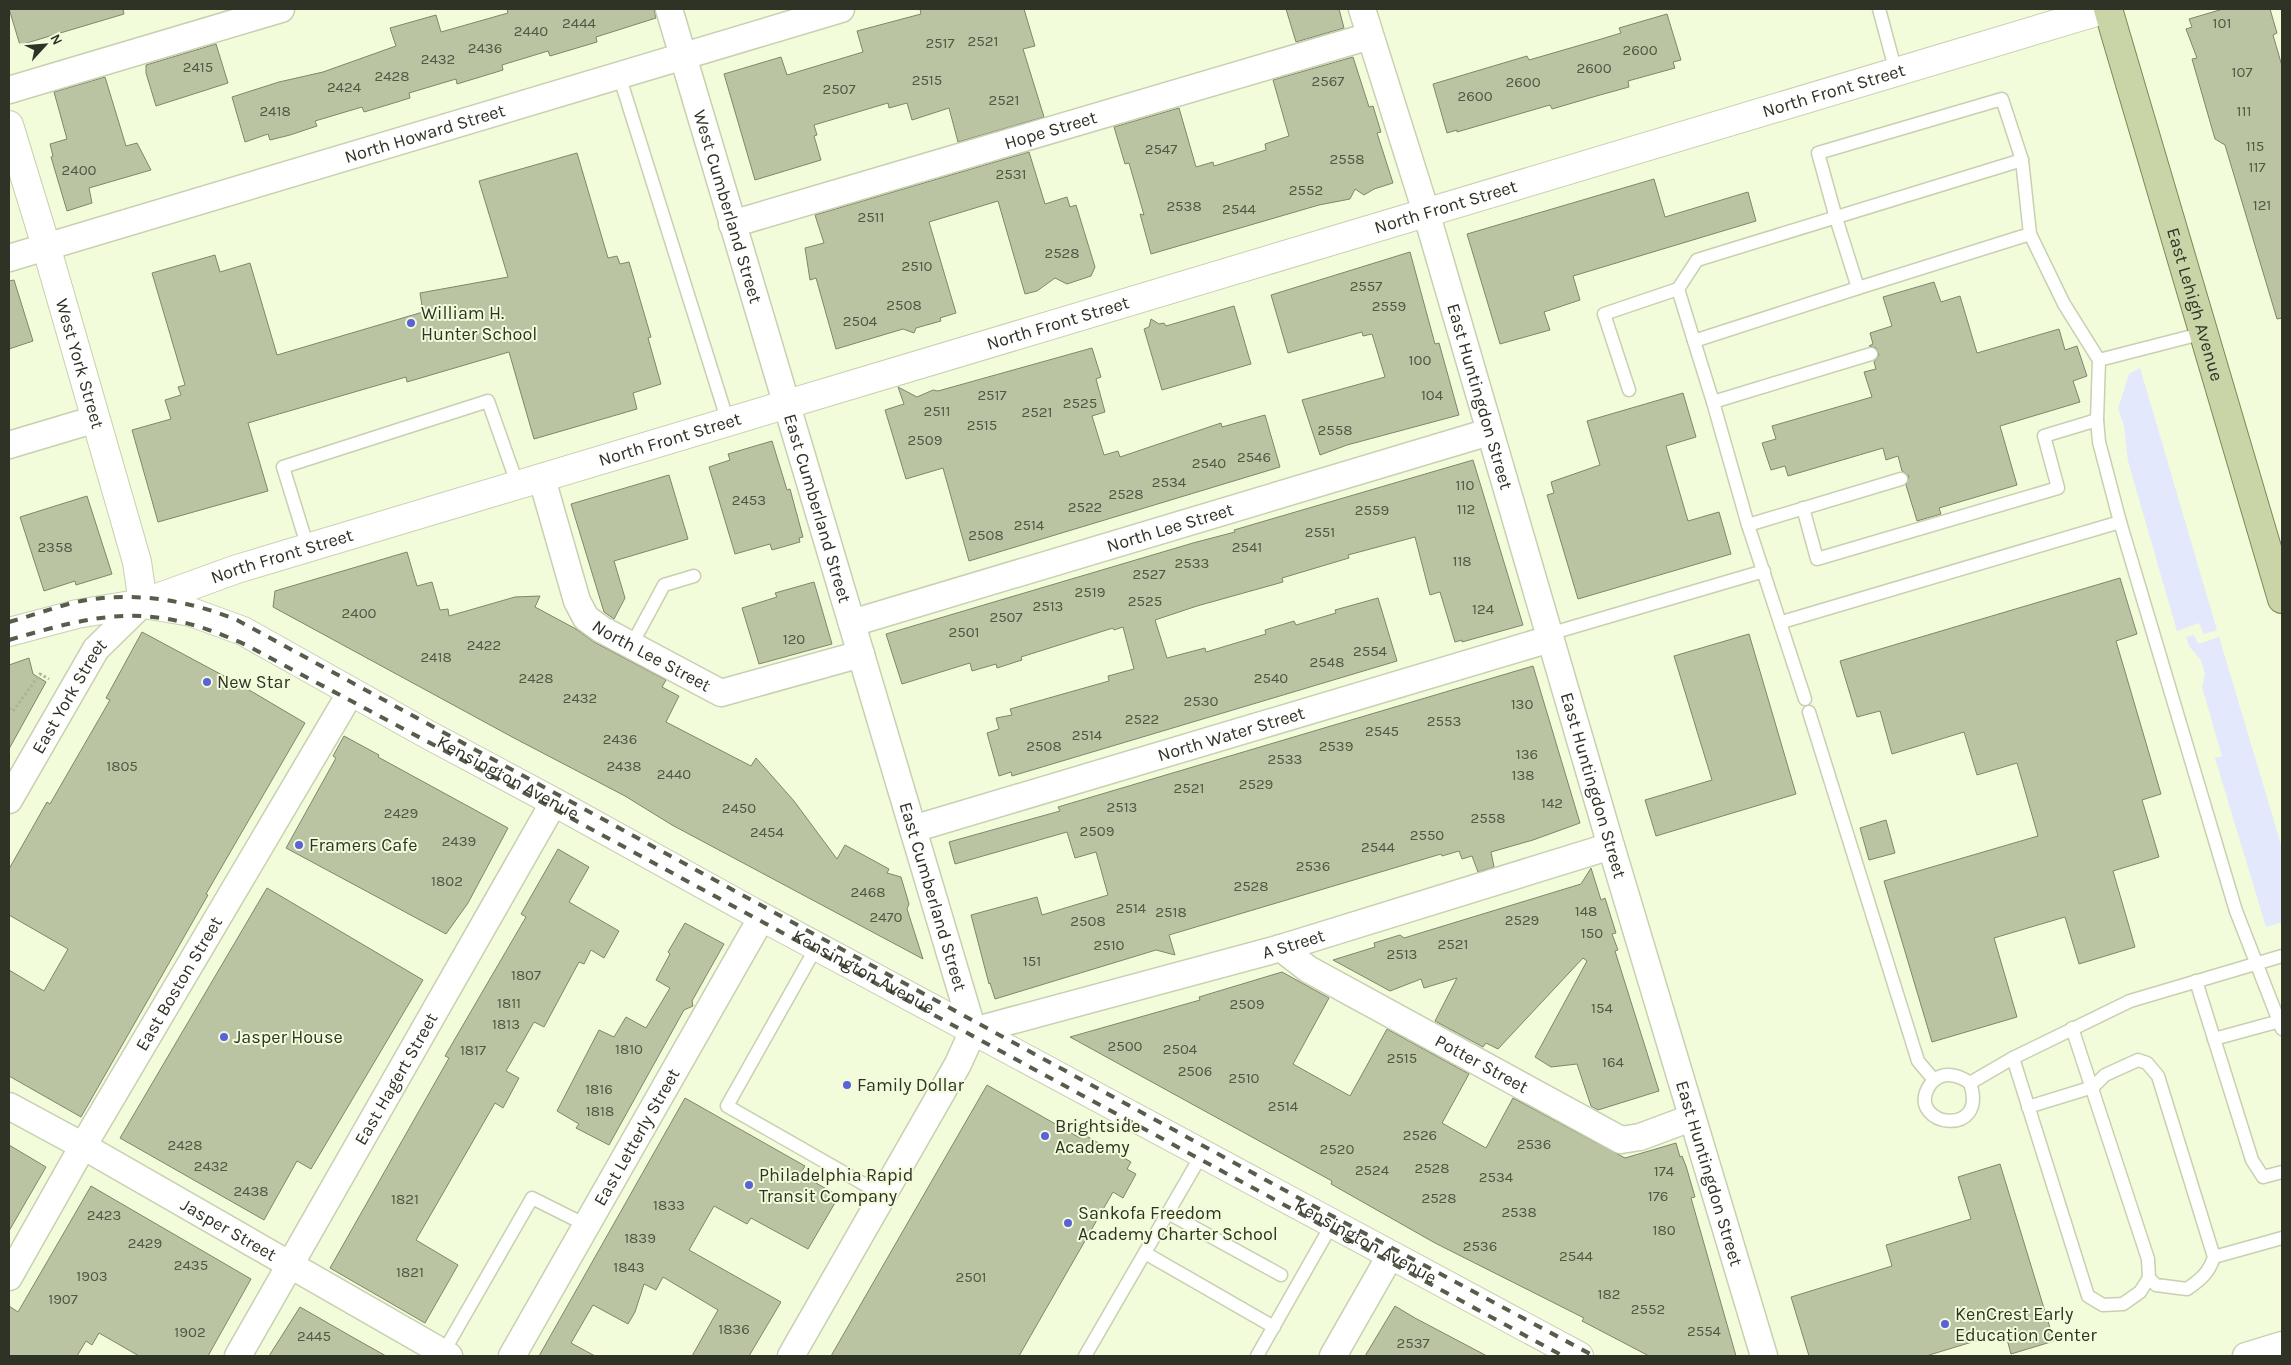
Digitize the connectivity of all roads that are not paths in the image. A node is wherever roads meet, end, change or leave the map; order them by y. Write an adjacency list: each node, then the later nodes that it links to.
1 (281, 9): 11 (street)
2 (669, 9): 8 (street, West Cumberland Street)
3 (841, 9): 8 (street, North Howard Street)
4 (1362, 9): 7 (street, East Huntingdon Street)
5 (1879, 9): 9 (lane)
6 (2107, 9): 9 (street, North Front Street); 22 (main road, East Lehigh Avenue)
7 (1370, 36): 14 (street, East Huntingdon Street); 16 (street, Hope Street)
8 (683, 56): 10 (street, North Howard Street); 16 (street, West Cumberland Street)
9 (1896, 72): 14 (street, North Front Street)
10 (619, 75): 18 (street, North Howard Street); 31 (lane)
11 (9, 90)
12 (9, 125): 18 (street, West York Street)
13 (2022, 160): 15 (lane); 15 (lane); 17 (lane)
14 (1426, 212): 28 (street, North Front Street); 32 (street, East Huntingdon Street)
15 (1836, 218): 20 (lane); 21 (lane)
16 (732, 224): 28 (street, West Cumberland Street)
17 (2030, 234): 20 (lane); 25 (lane)
18 (46, 246): 19 (street, North Howard Street); 29 (street, West York Street)
19 (9, 258)
20 (1858, 288): 23 (lane)
21 (1678, 289): 23 (lane); 26 (lane)
22 (2204, 333): 25 (lane); 42 (main road, East Lehigh Avenue)
23 (1694, 341): 27 (lane)
24 (1871, 354): 27 (lane)
25 (2099, 360): 30 (lane)
26 (1629, 390)
27 (1712, 402): 38 (lane)
28 (785, 405): 31 (street, North Front Street); 45 (street, East Cumberland Street)
29 (96, 419): 33 (street); 43 (street, West York Street)
30 (2097, 420): 36 (lane); 37 (lane)
31 (728, 422): 35 (street, North Front Street)
32 (1489, 432): 45 (street, North Lee Street); 47 (street, East Huntingdon Street)
33 (9, 445)
34 (1901, 479): 36 (lane)
35 (530, 482): 39 (street, North Front Street); 39 (lane); 48 (street, North Lee Street)
36 (1803, 508): 38 (lane)
37 (2120, 522): 44 (lane); 61 (lane)
38 (1748, 525): 40 (lane)
39 (308, 548): 43 (street, North Front Street)
40 (1764, 571): 44 (lane); 47 (lane)
41 (694, 576): 48 (lane)
42 (2282, 600)
43 (143, 603): 46 (street, North Front Street); 50 (street, Kensington Avenue); 53 (street, East York Street)
44 (1782, 622): 51 (lane)
45 (852, 623): 49 (street, East Cumberland Street)
46 (9, 632)
47 (1550, 636): 55 (street, North Water Street); 56 (street, East Huntingdon Street)
48 (631, 646): 49 (street, North Lee Street)
49 (861, 654): 55 (street, East Cumberland Street)
50 (351, 692): 54 (street, Kensington Avenue); 74 (street, East Boston Street)
51 (1805, 699)
52 (1810, 712): 68 (lane)
53 (9, 800)
54 (554, 802): 57 (street, Kensington Avenue); 85 (street, East Hagert Street)
55 (913, 830): 65 (street, East Cumberland Street)
56 (1611, 846): 59 (street, A Street); 73 (street, East Huntingdon Street)
57 (762, 917): 58 (street, Kensington Avenue); 80 (street, East Letterly Street)
58 (817, 946): 65 (street, Kensington Avenue); 77 (lane)
59 (1281, 948): 65 (street, A Street); 73 (street, Potter Street)
60 (2282, 956): 61 (lane)
61 (2258, 962): 62 (lane); 63 (lane)
62 (2196, 980): 64 (lane); 66 (lane)
63 (2281, 1025): 66 (lane)
64 (2072, 1028): 67 (lane); 70 (lane)
65 (973, 1031): 75 (street, Kensington Avenue); 77 (street)
66 (2214, 1040): 76 (lane)
67 (2013, 1058): 69 (lane); 72 (lane)
68 (1934, 1080): 69 (lane); 69 (lane)
69 (1970, 1083)
70 (2093, 1087): 72 (lane); 84 (lane); 88 (lane)
71 (9, 1106): 74 (street, Jasper Street)
72 (2028, 1107): 88 (lane)
73 (1692, 1118): 99 (street, East Huntingdon Street)
74 (83, 1146): 85 (street, Jasper Street); 87 (street, East Boston Street)
75 (1202, 1154): 78 (lane); 79 (street, Kensington Avenue)
76 (2282, 1172)
77 (884, 1195): 94 (street)
78 (1168, 1213): 82 (lane); 86 (lane)
79 (1332, 1224): 83 (street, Kensington Avenue); 89 (lane)
80 (586, 1225): 91 (lane); 93 (street, East Letterly Street)
81 (2282, 1238): 84 (lane)
82 (1145, 1253): 89 (lane); 95 (lane)
83 (1390, 1256): 97 (street); 98 (street, Kensington Avenue)
84 (2214, 1257): 88 (lane)
85 (290, 1265): 91 (street, Jasper Street); 92 (street, East Hagert Street)
86 (1281, 1275)
87 (9, 1277)
88 (2149, 1278)
89 (1274, 1327): 96 (lane)
90 (2282, 1345): 100 (street)
91 (446, 1354)
92 (238, 1356)
93 (512, 1356)
94 (790, 1356)
95 (1084, 1356)
96 (1257, 1356)
97 (1333, 1356)
98 (1579, 1356)
99 (1764, 1356)
100 (2246, 1356)

